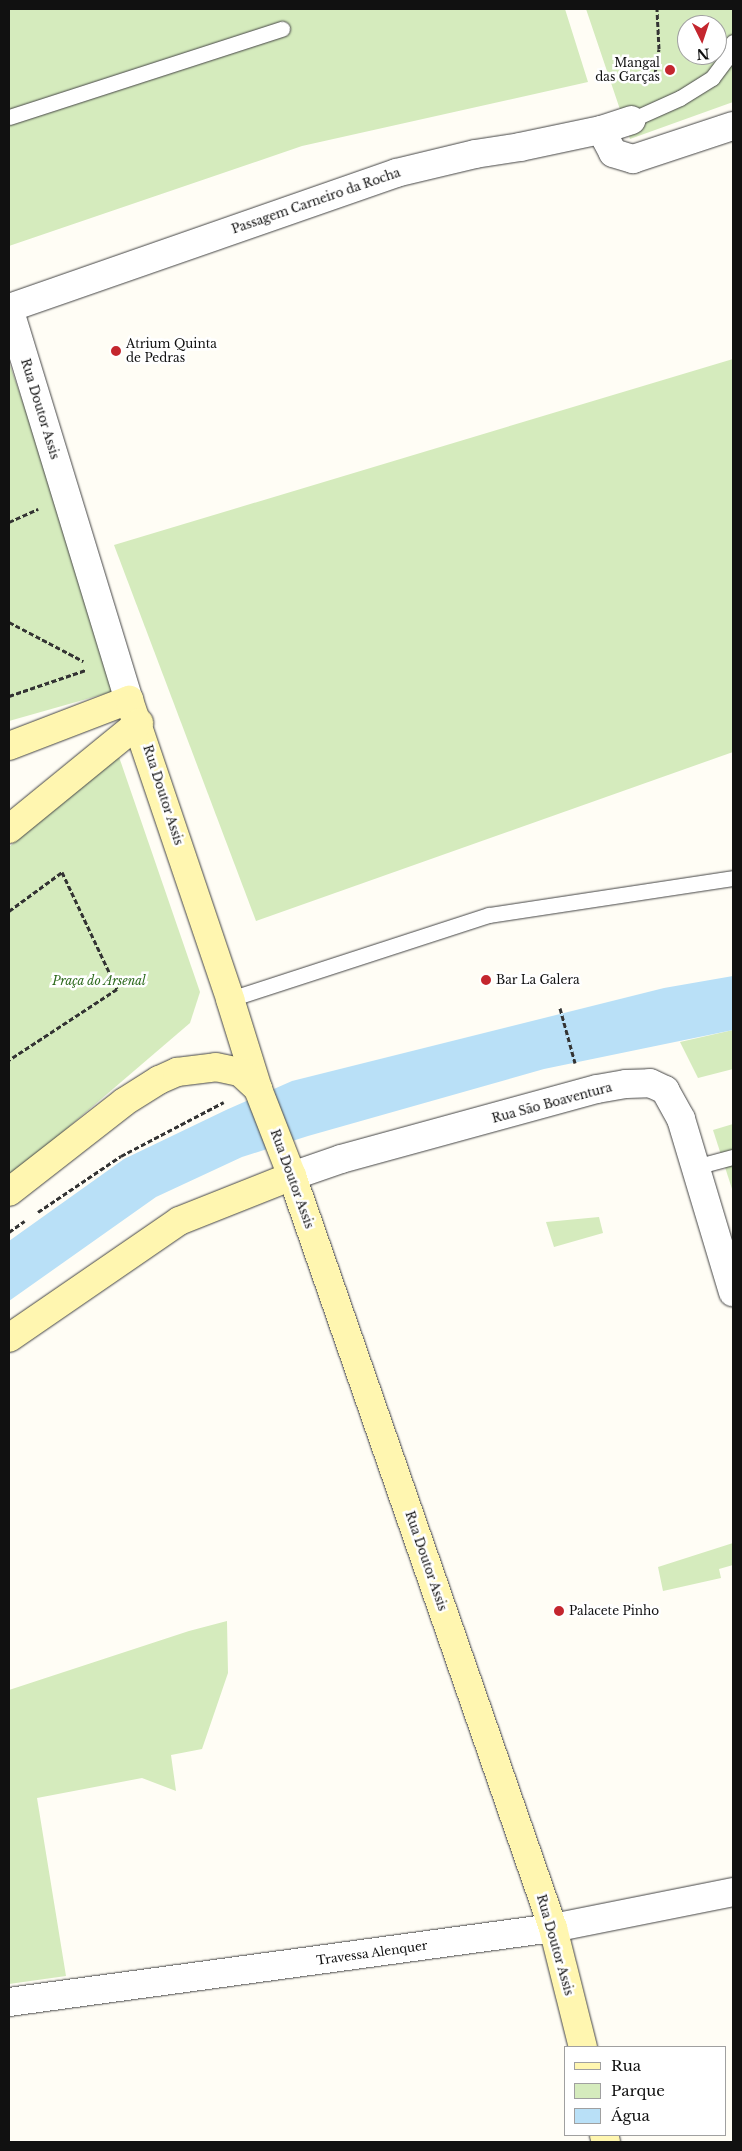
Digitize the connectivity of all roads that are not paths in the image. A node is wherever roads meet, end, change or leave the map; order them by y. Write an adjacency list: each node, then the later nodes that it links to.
1 (282, 30): 3 (lane)
2 (733, 42): 4 (lane)
3 (9, 117)
4 (631, 120): 6 (street, Passagem Carneiro da Rocha)
5 (733, 126): 6 (street)
6 (601, 130): 7 (street, Passagem Carneiro da Rocha)
7 (9, 307): 8 (street, Rua Doutor Assis)
8 (131, 703): 9 (street); 10 (street); 12 (street, Rua Doutor Assis)
9 (9, 746)
10 (9, 829)
11 (733, 878): 12 (lane)
12 (230, 999): 13 (street, Rua Doutor Assis)
13 (258, 1089): 16 (street, Rua Doutor Assis); 17 (street)
14 (733, 1158): 15 (lane)
15 (695, 1167): 16 (street, Rua São Boaventura); 18 (street, Rua São Boaventura)
16 (292, 1176): 19 (street); 21 (street, Rua Doutor Assis)
17 (9, 1192)
18 (733, 1292)
19 (9, 1338)
20 (733, 1892): 21 (street, Travessa Alenquer)
21 (553, 1928): 22 (street, Travessa Alenquer); 23 (street, Rua Doutor Assis)
22 (9, 2002)
23 (582, 2046)

